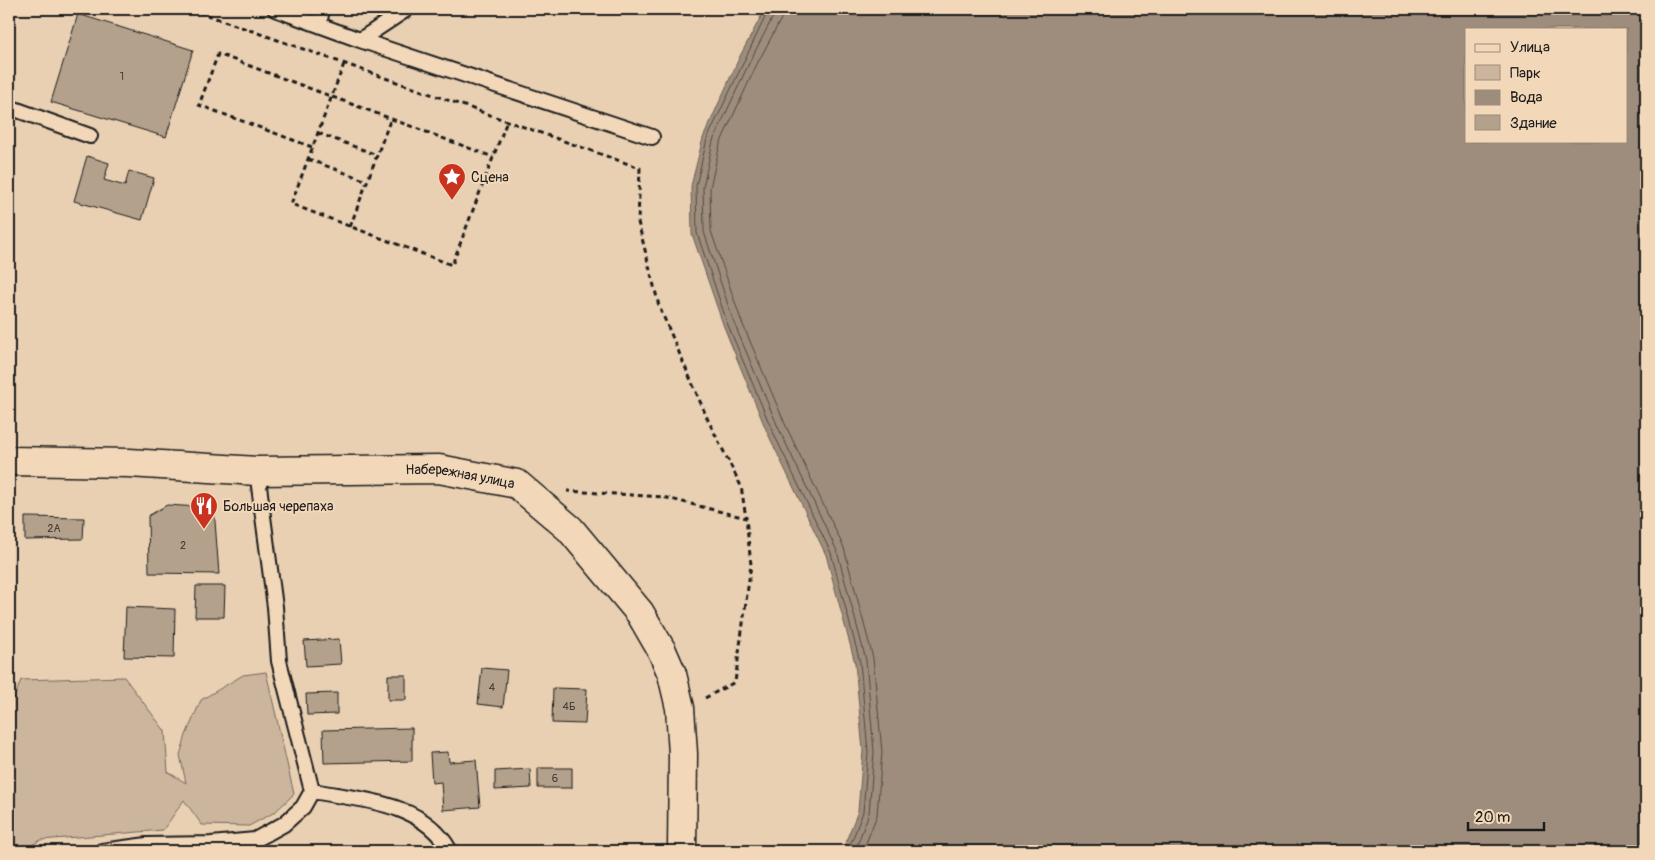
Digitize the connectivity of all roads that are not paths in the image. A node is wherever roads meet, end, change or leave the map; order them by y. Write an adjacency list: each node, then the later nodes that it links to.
1 (275, 9): 4 (lane)
2 (322, 9): 4 (lane)
3 (408, 9): 5 (lane)
4 (319, 25): 5 (lane)
5 (360, 40): 8 (lane)
6 (9, 107): 7 (lane)
7 (90, 136)
8 (652, 137)
9 (9, 461): 10 (street, Набережная улица)
10 (257, 471): 11 (lane); 14 (street, Набережная улица)
11 (312, 791): 12 (lane); 13 (lane)
12 (102, 851)
13 (450, 851)
14 (682, 851)

